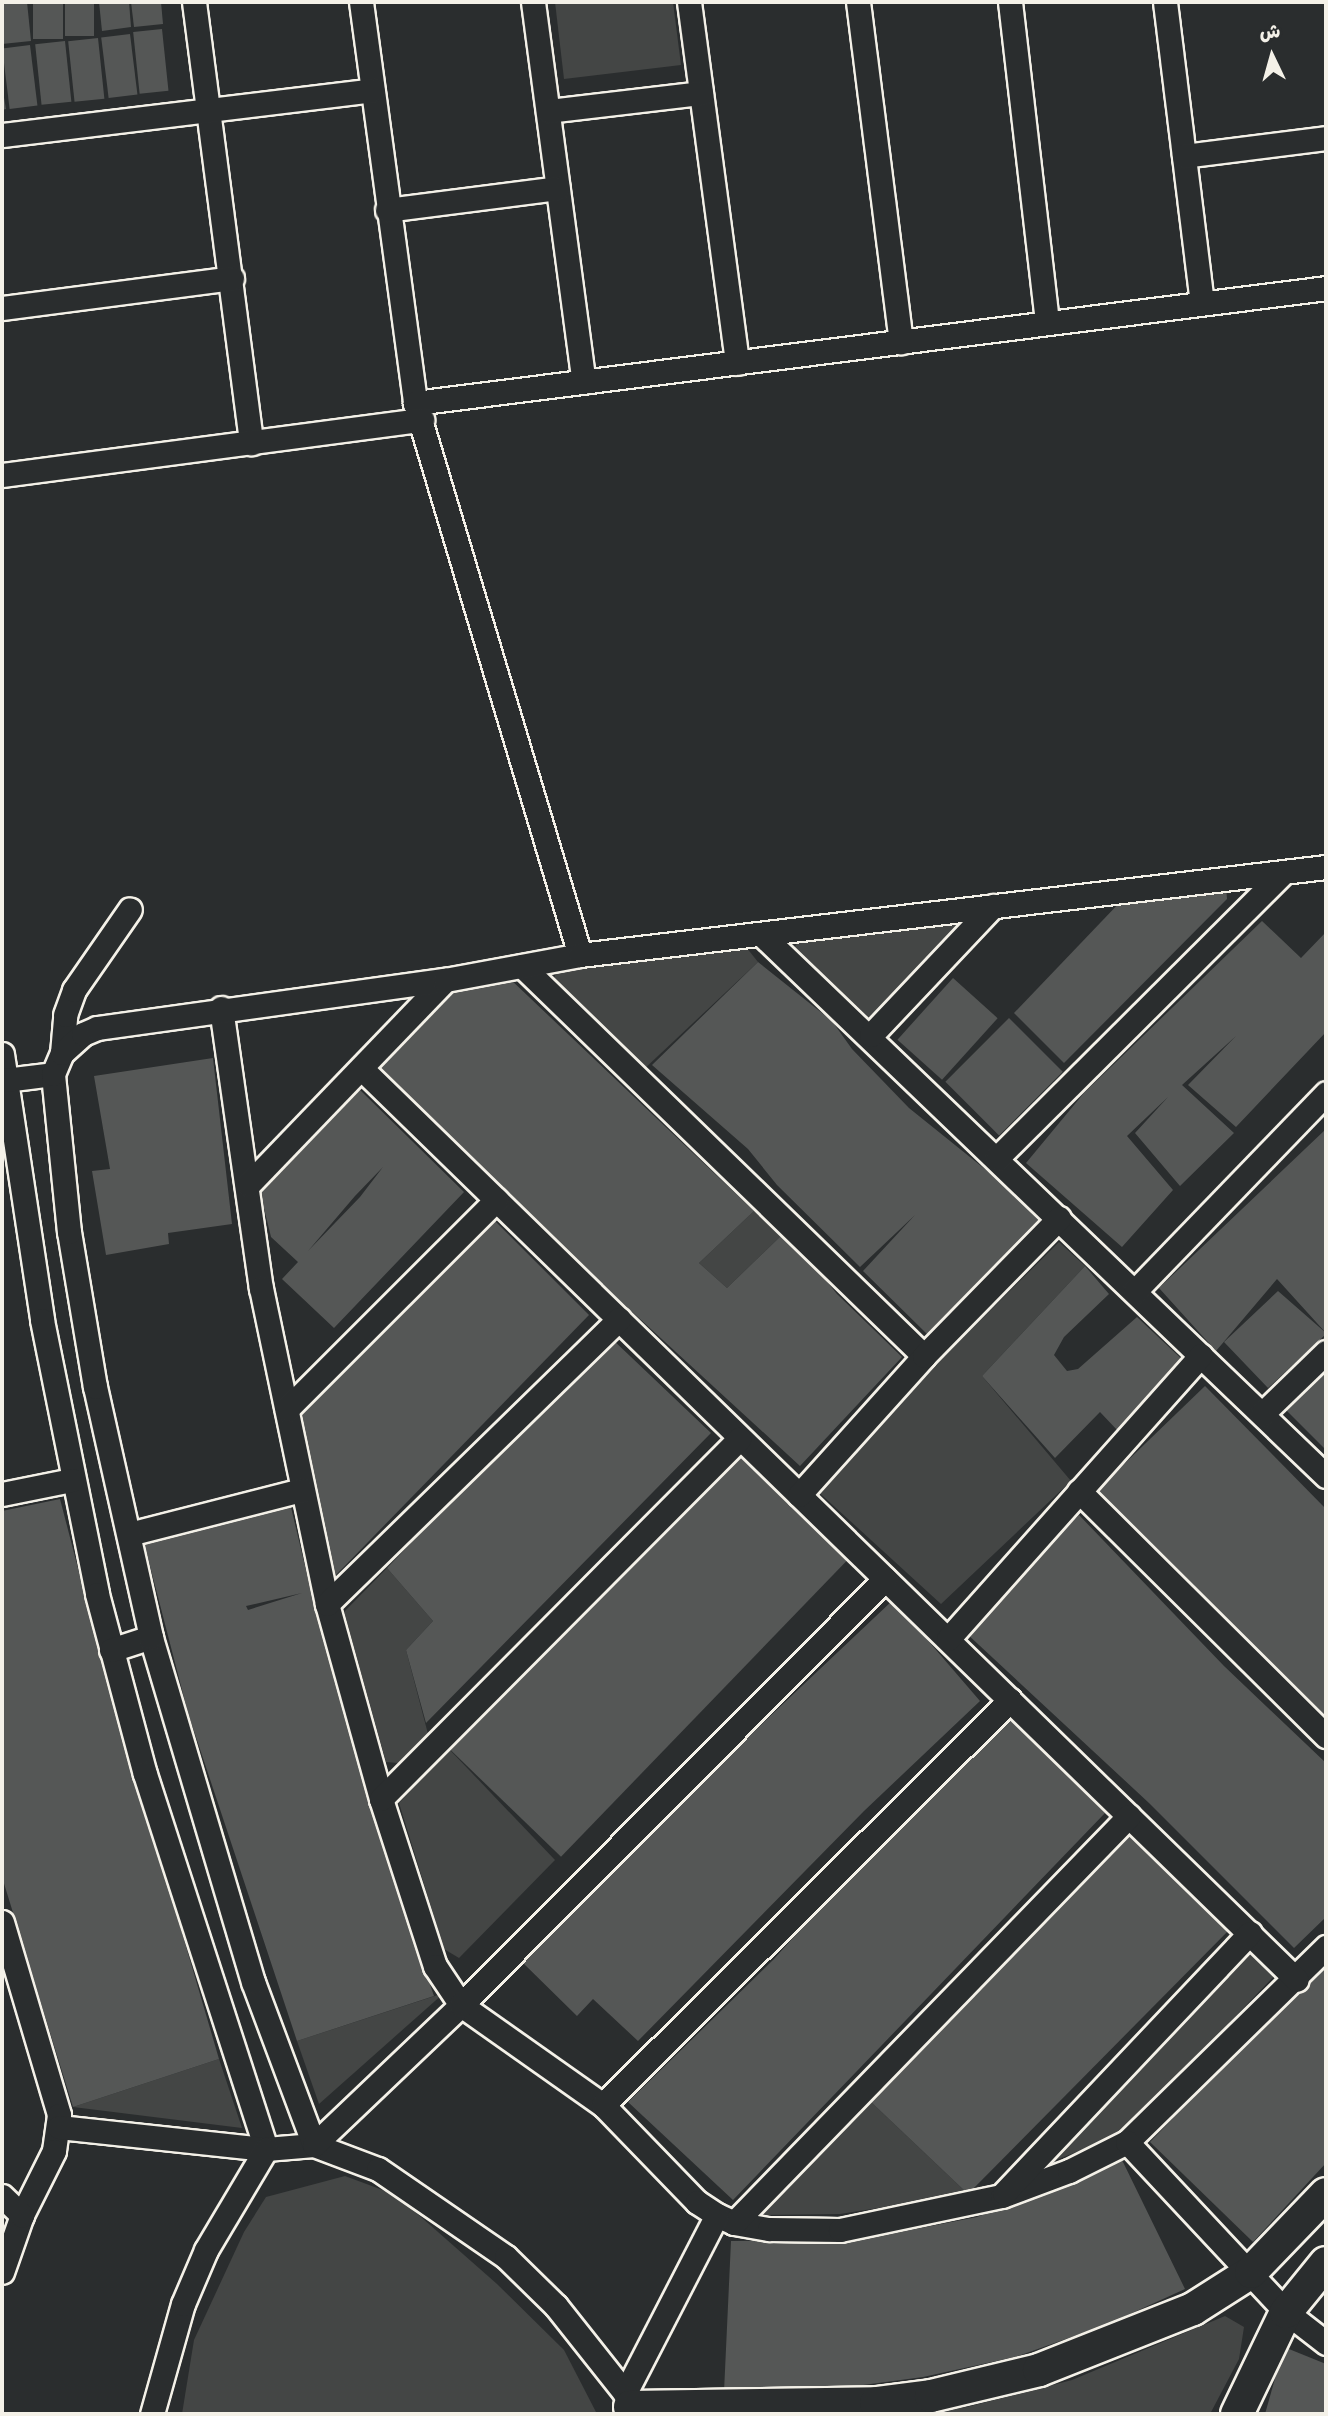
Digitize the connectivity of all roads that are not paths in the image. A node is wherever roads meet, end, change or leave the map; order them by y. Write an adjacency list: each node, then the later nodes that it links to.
1 (194, 2): 10 (street)
2 (361, 2): 8 (street)
3 (533, 2): 11 (street)
4 (689, 2): 9 (street)
5 (858, 2): 22 (street)
6 (1010, 2): 21 (street)
7 (1165, 2): 14 (street)
8 (372, 90): 10 (street); 16 (street)
9 (701, 93): 11 (street); 23 (street)
10 (208, 109): 12 (street); 17 (street)
11 (548, 111): 15 (street)
12 (2, 135)
13 (1326, 138): 14 (street)
14 (1184, 156): 19 (street)
15 (558, 188): 16 (street); 24 (street)
16 (387, 210): 25 (street)
17 (232, 278): 20 (street); 26 (street)
18 (1326, 288): 19 (street)
19 (1202, 303): 21 (street)
20 (2, 308)
21 (1047, 323): 22 (street)
22 (901, 342): 23 (street)
23 (737, 363): 24 (street)
24 (584, 382): 25 (street)
25 (418, 412): 26 (street); 33 (street)
26 (251, 443): 27 (street)
27 (2, 475)
28 (1326, 867): 29 (street)
29 (1283, 873): 30 (street); 43 (street)
30 (993, 906): 32 (street); 37 (street)
31 (130, 909): 39 (street)
32 (763, 936): 33 (street); 37 (street)
33 (580, 955): 34 (street)
34 (522, 966): 35 (street); 51 (street)
35 (445, 980): 36 (street); 40 (street)
36 (221, 1008): 39 (street); 44 (street)
37 (871, 1035): 43 (street)
38 (2, 1054): 41 (street)
39 (58, 1064): 41 (street); 61 (street)
40 (362, 1069): 44 (street); 45 (street)
41 (5, 1080): 56 (street)
42 (1326, 1093): 47 (street)
43 (997, 1158): 46 (street)
44 (249, 1184): 52 (street)
45 (496, 1200): 48 (street); 52 (street)
46 (1059, 1217): 47 (street); 51 (street)
47 (1135, 1291): 50 (street)
48 (619, 1319): 54 (street); 63 (street)
49 (1326, 1352): 53 (street)
50 (1201, 1355): 53 (street); 58 (street)
51 (924, 1356): 60 (street)
52 (288, 1409): 57 (street)
53 (1262, 1414): 55 (street)
54 (739, 1439): 60 (street); 69 (street)
55 (1326, 1476)
56 (72, 1480): 59 (street); 66 (street)
57 (301, 1490): 61 (street); 63 (street)
58 (1079, 1490): 65 (street); 68 (street)
59 (2, 1494)
60 (799, 1494): 62 (street)
61 (129, 1534): 64 (street)
62 (885, 1579): 65 (street); 76 (street)
63 (327, 1604): 69 (street)
64 (151, 1637): 66 (street); 80 (street)
65 (948, 1639): 67 (street)
66 (111, 1650): 81 (street)
67 (1010, 1700): 70 (street); 77 (street)
68 (1326, 1736)
69 (381, 1799): 76 (street)
70 (1129, 1816): 72 (street); 86 (street)
71 (2, 1922): 74 (street)
72 (1250, 1933): 75 (street); 84 (street)
73 (1326, 1947): 75 (street)
74 (6, 1959): 78 (street)
75 (1297, 1980): 79 (street)
76 (461, 2005): 77 (street); 80 (street)
77 (603, 2105): 86 (street)
78 (59, 2127): 81 (street); 85 (street)
79 (1128, 2142): 84 (street); 89 (street)
80 (314, 2145): 81 (street); 92 (street)
81 (266, 2149): 93 (street)
82 (1326, 2194): 89 (street)
83 (2, 2196): 85 (street)
84 (1002, 2196): 86 (street)
85 (22, 2215): 88 (street)
86 (725, 2219): 92 (street)
87 (1326, 2263): 90 (street)
88 (2, 2272)
89 (1251, 2272): 90 (street); 92 (street)
90 (1286, 2312): 91 (street); 94 (street)
91 (1326, 2343)
92 (629, 2405)
93 (152, 2414)
94 (1237, 2414)

